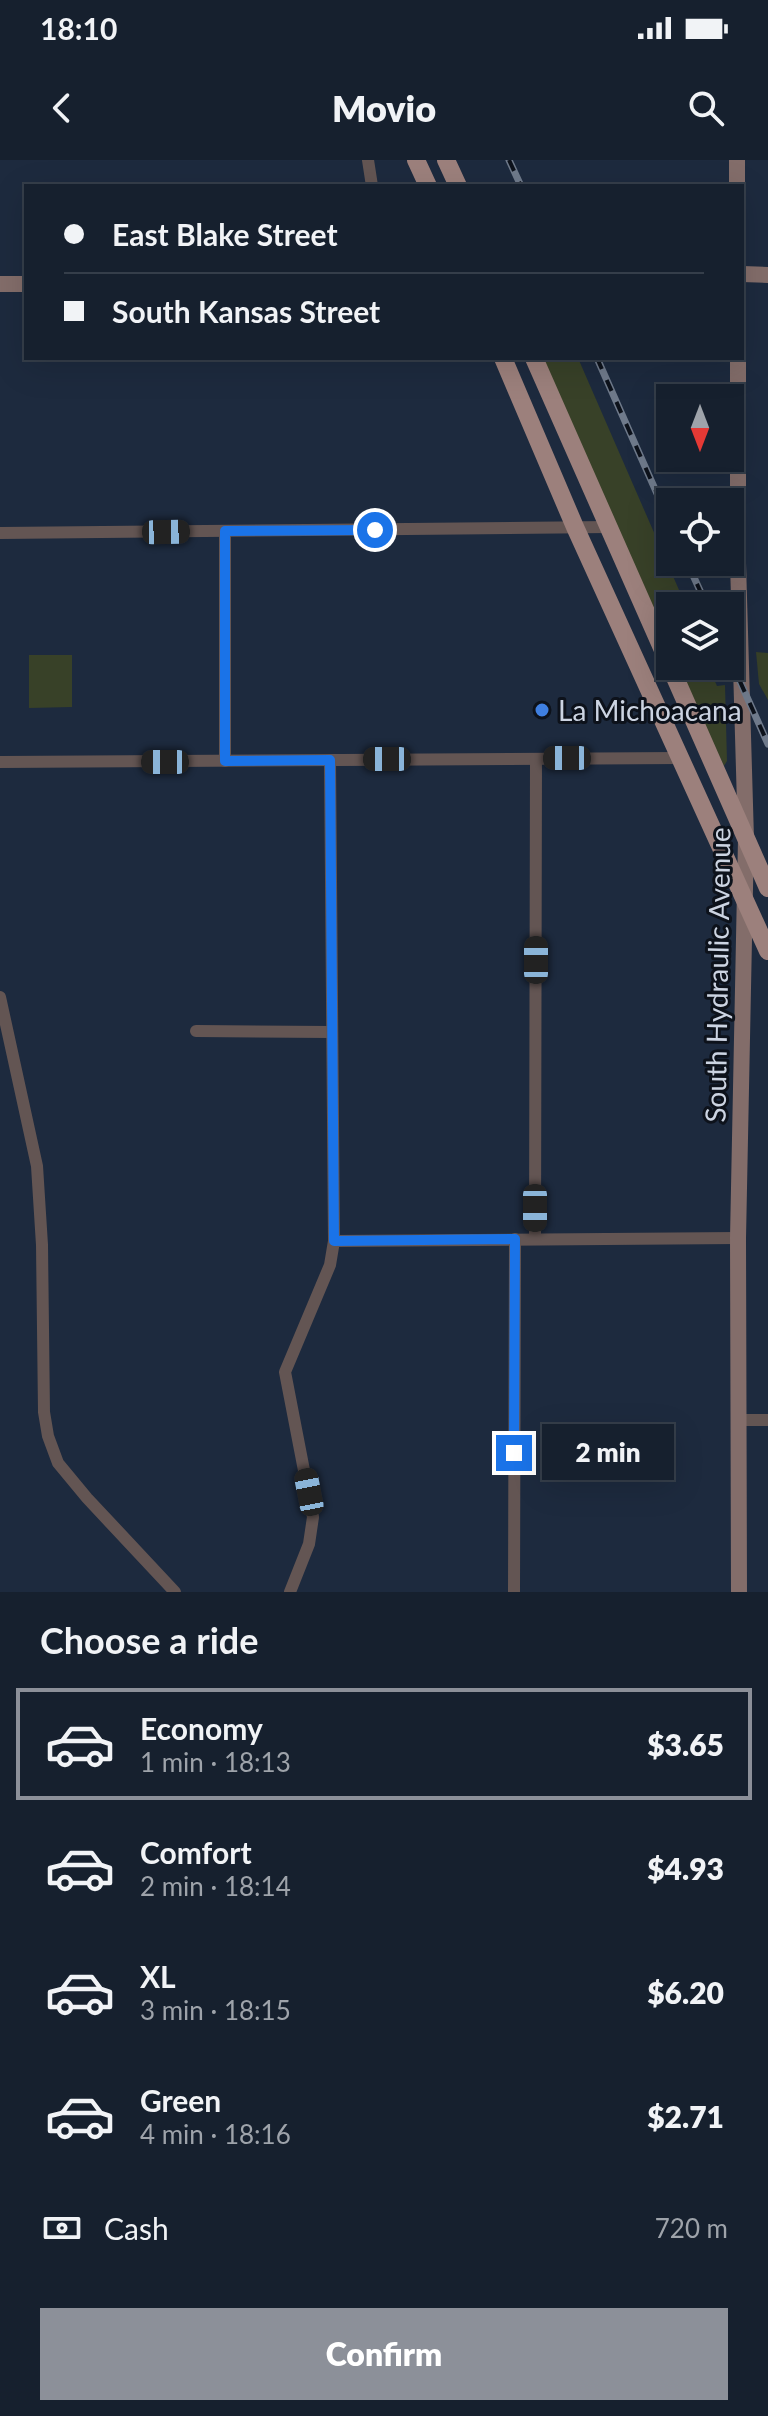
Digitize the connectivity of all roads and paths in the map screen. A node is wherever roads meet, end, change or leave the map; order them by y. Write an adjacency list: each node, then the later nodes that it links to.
1 (368, 160): 5 (street)
2 (416, 160): 6 (main road)
3 (446, 160): 7 (main road)
4 (737, 160): 8 (street)
5 (372, 184)
6 (427, 184)
7 (457, 184)
8 (737, 184)
9 (744, 274): 10 (street)
10 (768, 275)
11 (0, 284): 12 (street)
12 (24, 284)
13 (504, 360): 16 (main road)
14 (535, 360): 17 (main road)
15 (738, 360): 25 (street, South Hydraulic Avenue)
16 (575, 527): 17 (street); 18 (street); 20 (main road)
17 (609, 527): 25 (main road)
18 (225, 531): 19 (street); 23 (street)
19 (0, 533)
20 (680, 758): 21 (street); 27 (main road)
21 (536, 759): 22 (street); 34 (street)
22 (330, 760): 23 (street); 31 (street)
23 (225, 761): 24 (street)
24 (0, 762)
25 (746, 839): 26 (main road); 27 (street, South Hydraulic Avenue)
26 (768, 888)
27 (745, 900): 28 (main road); 32 (street, South Hydraulic Avenue)
28 (768, 951)
29 (0, 997): 38 (street)
30 (196, 1031): 31 (street)
31 (331, 1032): 35 (street)
32 (738, 1238): 34 (street); 36 (street, South Hydraulic Avenue)
33 (515, 1239): 34 (street); 35 (street); 40 (street)
34 (535, 1239)
35 (334, 1241): 39 (street)
36 (738, 1420): 37 (street); 41 (street, South Hydraulic Avenue)
37 (768, 1420)
38 (175, 1592)
39 (290, 1592)
40 (514, 1592)
41 (739, 1592)

